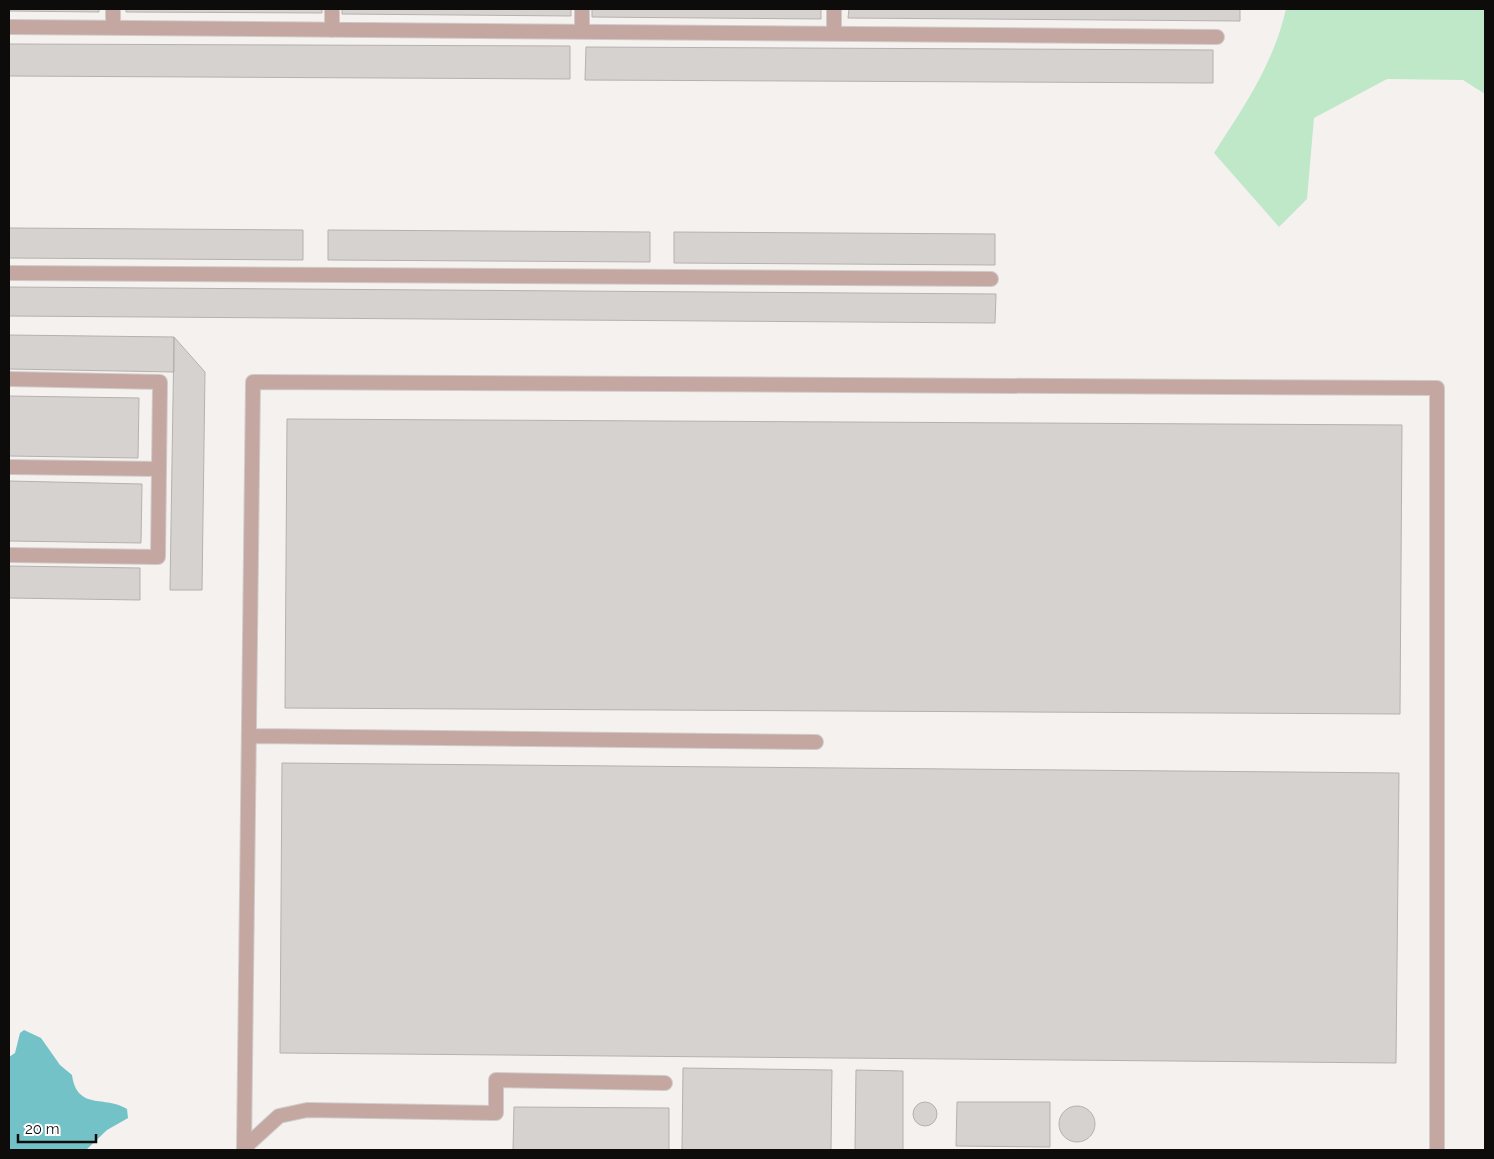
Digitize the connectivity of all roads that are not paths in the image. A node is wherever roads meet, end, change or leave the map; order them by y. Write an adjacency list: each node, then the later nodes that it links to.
1 (113, 9): 6 (lane)
2 (332, 9): 7 (lane)
3 (582, 9): 8 (lane)
4 (834, 9): 9 (lane)
5 (9, 28): 6 (lane)
6 (113, 28): 7 (lane)
7 (332, 30): 8 (lane)
8 (582, 32): 9 (lane)
9 (834, 34): 10 (lane)
10 (1217, 38)
11 (9, 273): 12 (lane)
12 (991, 279)
13 (9, 379): 15 (lane)
14 (9, 467): 15 (lane)
15 (159, 469): 16 (lane)
16 (9, 554)
17 (249, 736): 18 (lane); 20 (lane); 21 (lane)
18 (816, 742)
19 (665, 1083): 20 (lane)
20 (244, 1149)
21 (1437, 1150)

